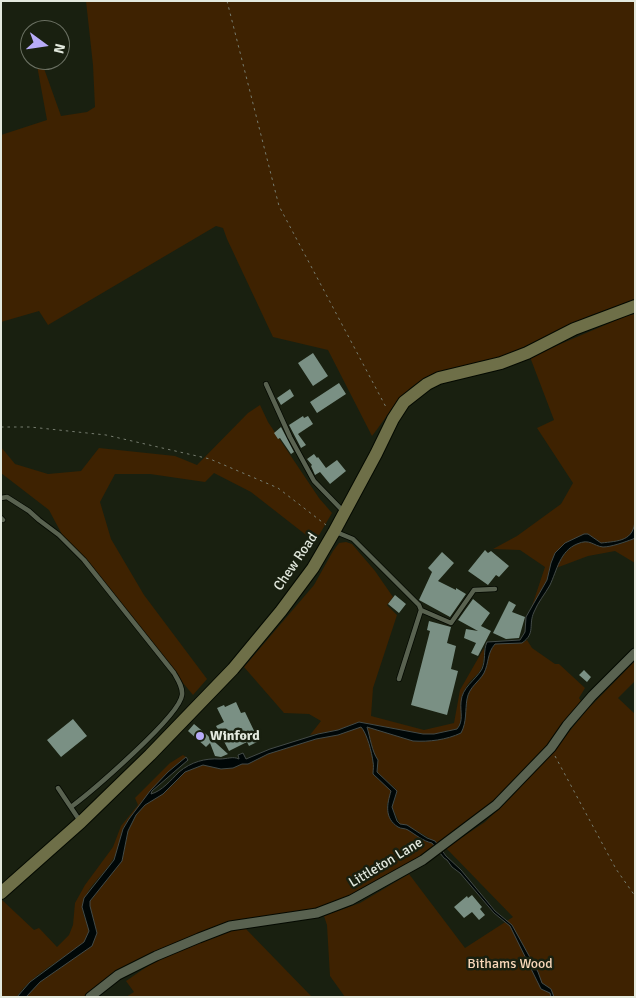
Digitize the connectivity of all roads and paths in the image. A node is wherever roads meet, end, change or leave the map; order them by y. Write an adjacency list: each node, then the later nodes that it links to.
1 (228, 1): 4 (path)
2 (635, 306): 4 (main road, Chew Road)
3 (266, 384): 7 (lane)
4 (393, 419): 7 (main road, Chew Road)
5 (1, 427): 8 (path)
6 (1, 498): 15 (lane)
7 (344, 512): 8 (main road, Chew Road)
8 (334, 532): 10 (lane); 16 (main road, Chew Road)
9 (495, 589): 10 (lane)
10 (421, 610): 12 (lane)
11 (635, 653): 13 (street, Littleton Lane)
12 (399, 679)
13 (551, 748): 18 (path); 19 (street, Littleton Lane)
14 (58, 788): 15 (lane)
15 (71, 807): 16 (lane)
16 (81, 822): 17 (main road, Chew Road)
17 (1, 893)
18 (635, 896)
19 (90, 997)

